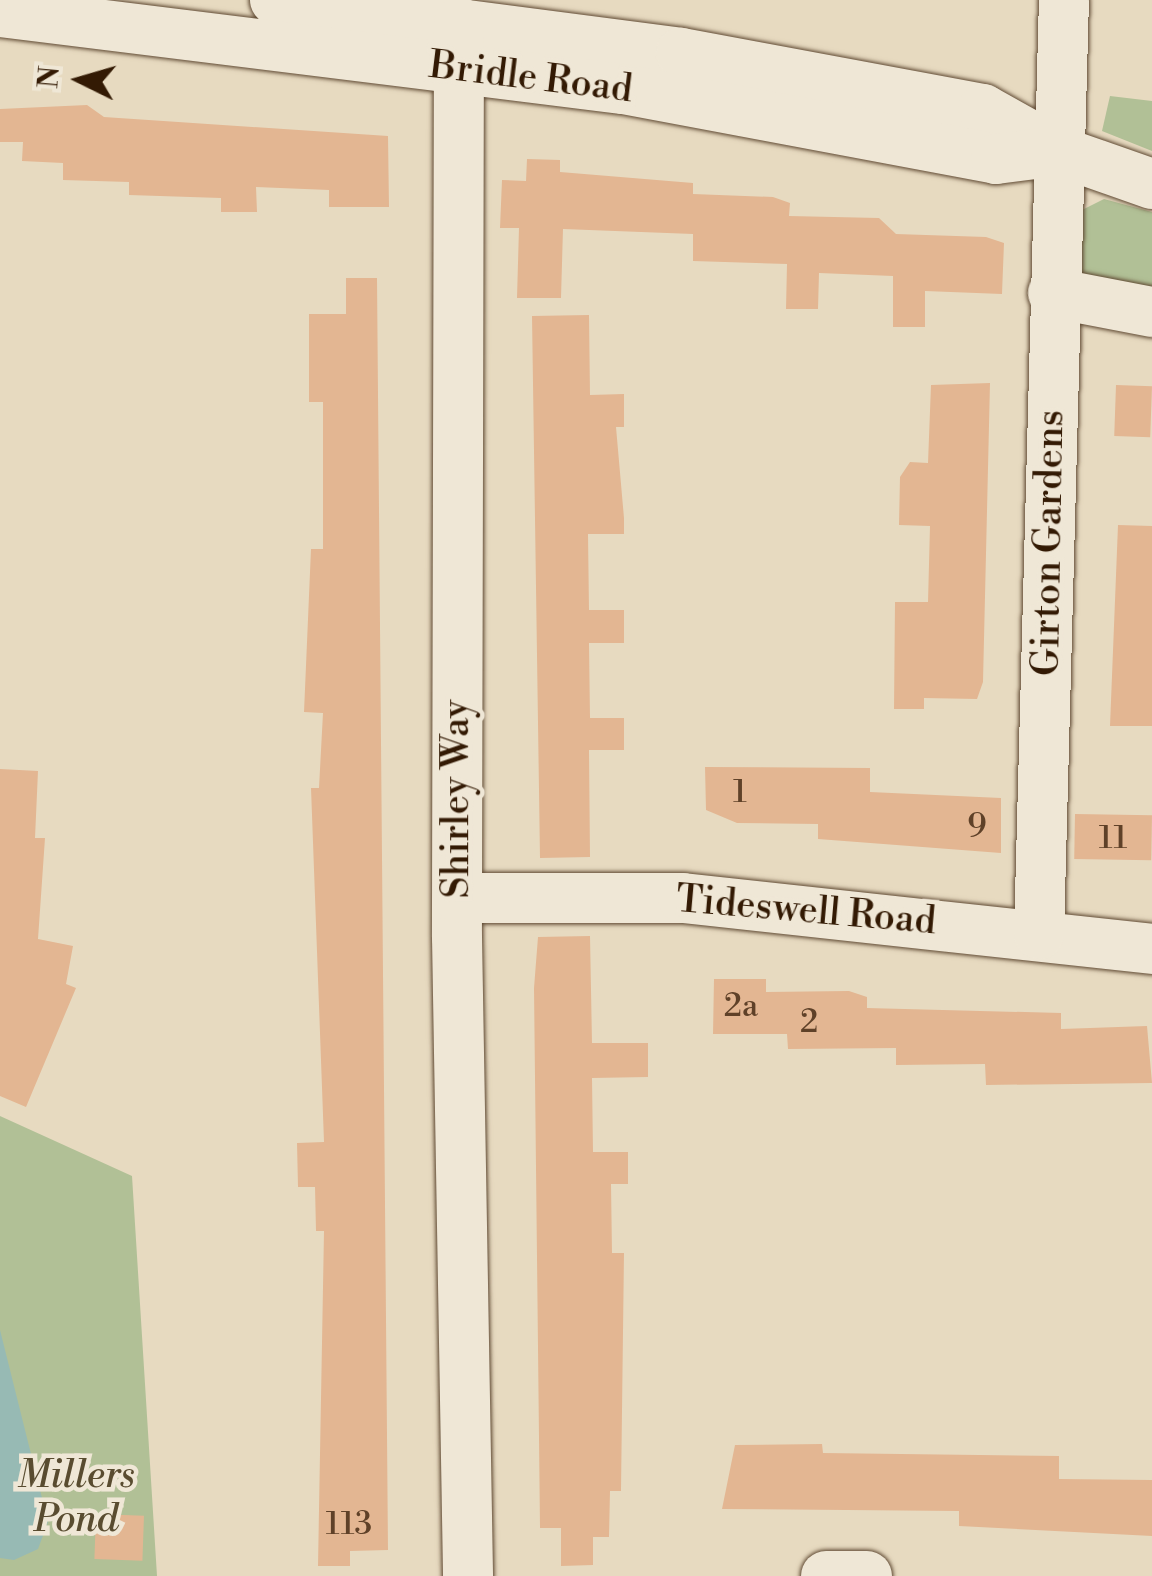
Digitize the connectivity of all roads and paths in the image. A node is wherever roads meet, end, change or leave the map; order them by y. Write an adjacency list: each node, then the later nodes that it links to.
1 (275, 0): 5 (street, Bridle Road)
2 (1064, 0): 6 (street, Girton Gardens)
3 (0, 12): 4 (street, Bridle Road)
4 (208, 20): 5 (street, Bridle Road)
5 (457, 45): 6 (street, Bridle Road); 10 (street, Shirley Way)
6 (1058, 151): 7 (street, Bridle Road); 8 (street, Girton Gardens)
7 (1152, 184)
8 (1054, 293): 9 (street); 11 (street, Girton Gardens)
9 (1152, 312)
10 (459, 898): 11 (street, Tideswell Road); 13 (street, Shirley Way)
11 (1040, 934): 12 (street, Tideswell Road)
12 (1152, 948)
13 (468, 1576)
14 (826, 1576): 15 (street)
15 (867, 1576)

